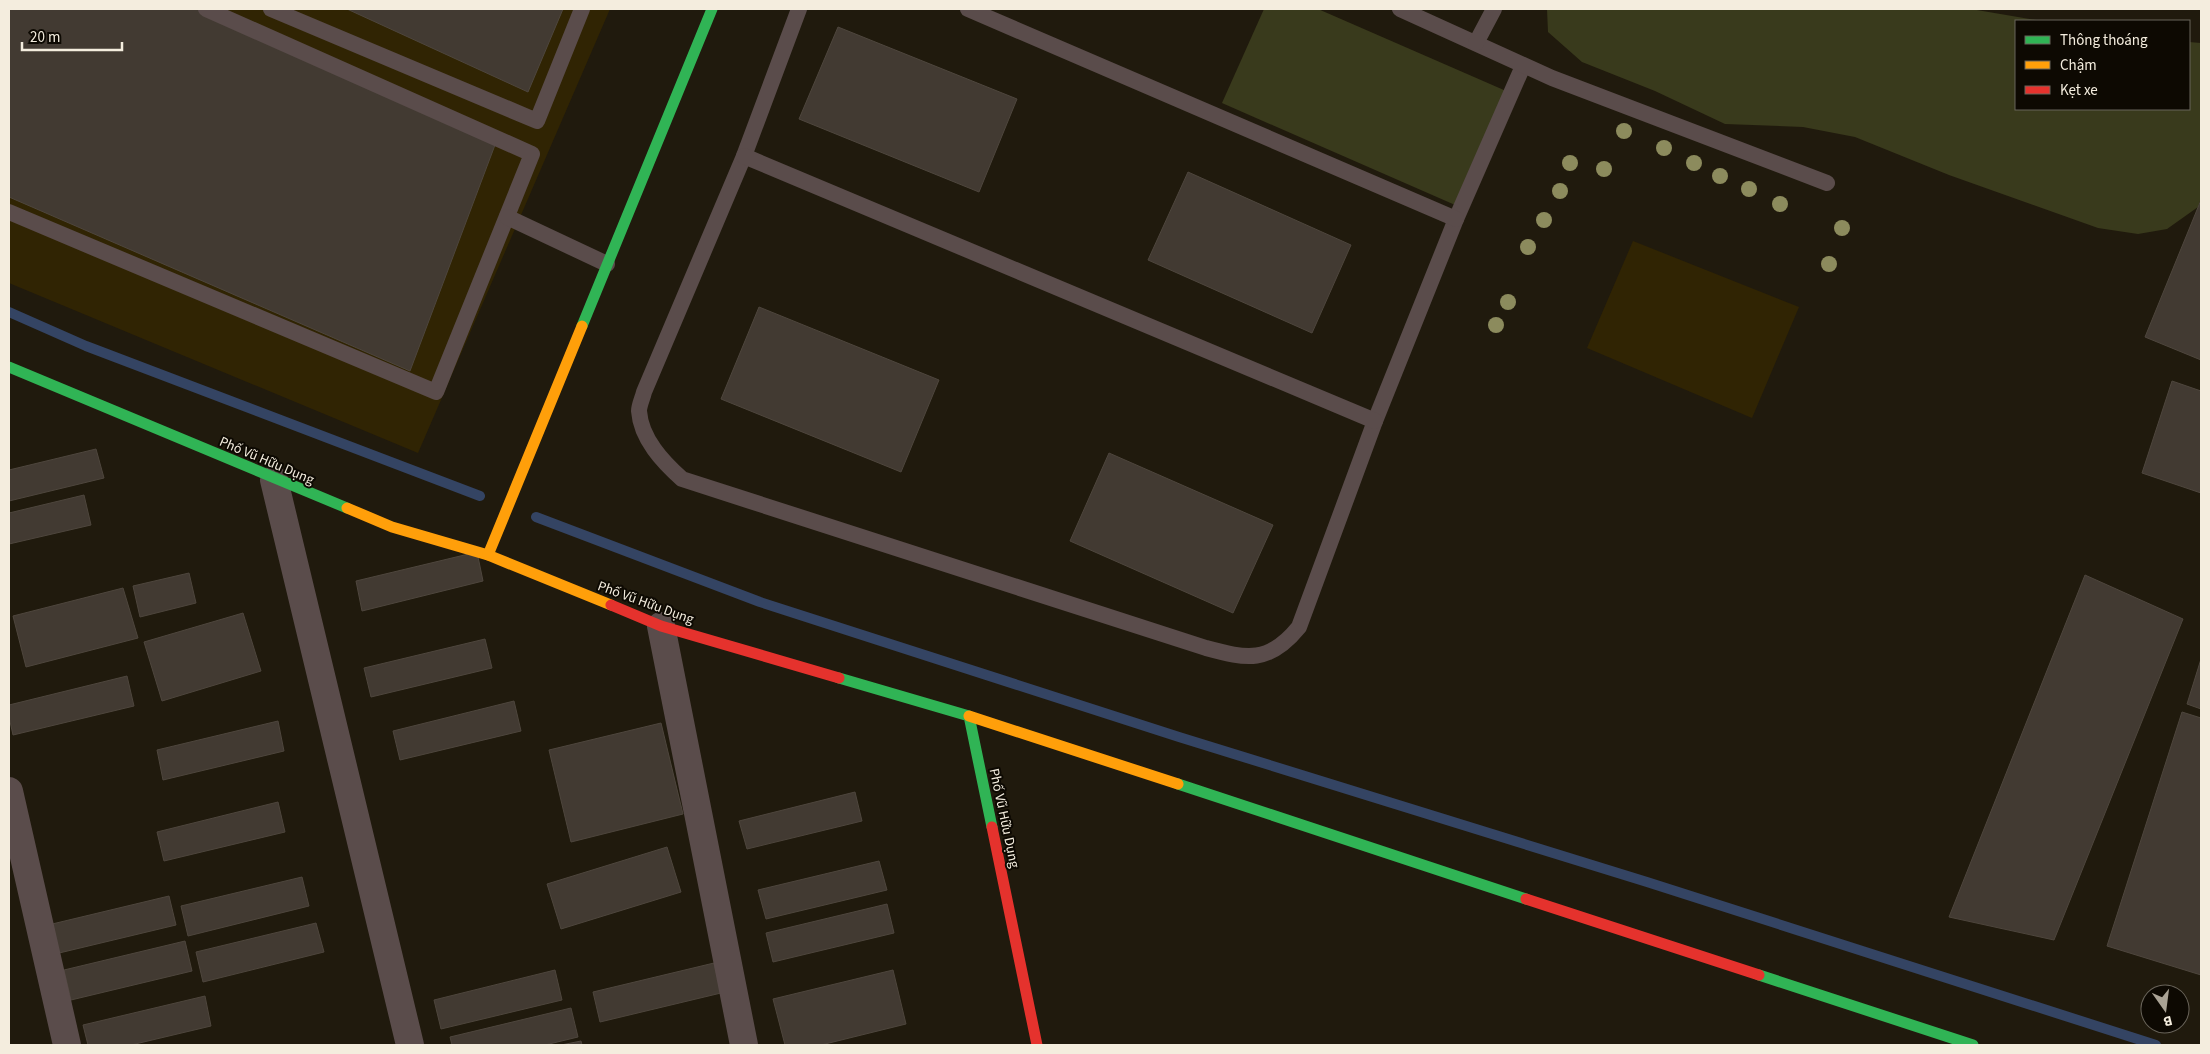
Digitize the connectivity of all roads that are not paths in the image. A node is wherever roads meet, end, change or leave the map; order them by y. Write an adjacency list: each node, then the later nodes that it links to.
1 (206, 9): 14 (lane)
2 (271, 9): 3 (lane)
3 (582, 9)
4 (712, 9): 16 (street)
5 (799, 9): 11 (lane)
6 (968, 9): 15 (lane)
7 (1400, 9): 9 (lane)
8 (1494, 9): 9 (lane)
9 (1476, 43): 10 (lane)
10 (1523, 66): 12 (lane); 15 (lane)
11 (744, 156): 18 (lane); 18 (lane)
12 (1827, 183)
13 (9, 212): 14 (lane)
14 (506, 217): 16 (lane)
15 (1456, 220): 18 (lane)
16 (608, 264): 20 (street)
17 (9, 367): 19 (street, Phố Vũ Hữu Dụng)
18 (1374, 421)
19 (274, 480): 20 (street, Phố Vũ Hữu Dụng); 26 (street)
20 (488, 555): 21 (street, Phố Vũ Hữu Dụng)
21 (661, 626): 22 (street, Phố Vũ Hữu Dụng); 27 (street)
22 (968, 716): 28 (street, Phố Vũ Hữu Dụng); 29 (street)
23 (9, 791): 24 (street)
24 (16, 855): 25 (street)
25 (67, 1045)
26 (410, 1045)
27 (744, 1045)
28 (1037, 1045)
29 (1973, 1045)

